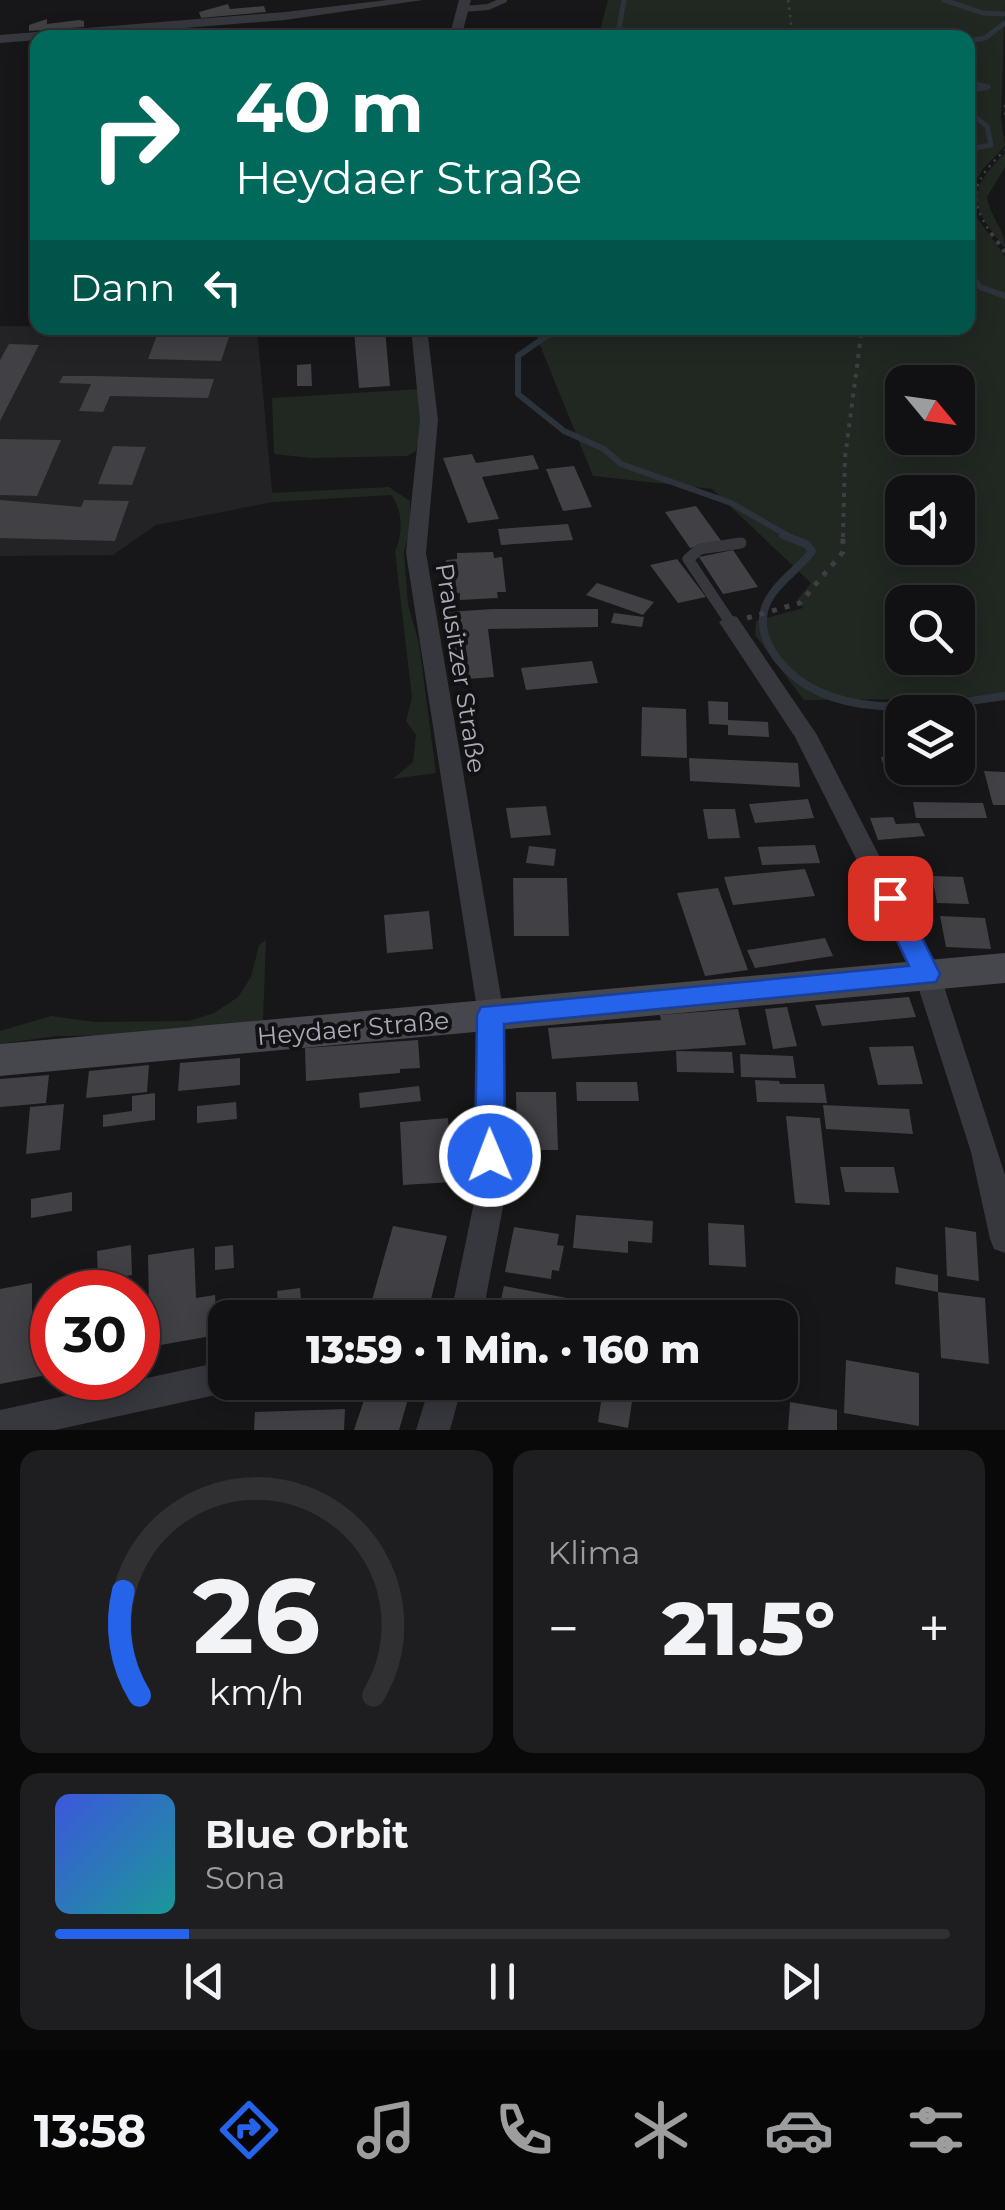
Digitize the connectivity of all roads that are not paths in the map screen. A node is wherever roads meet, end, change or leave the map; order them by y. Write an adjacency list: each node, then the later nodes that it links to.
1 (282, 0): 5 (street)
2 (417, 0): 5 (street)
3 (504, 0): 4 (lane)
4 (464, 4): 7 (street)
5 (285, 16): 6 (street)
6 (119, 30)
7 (457, 30)
8 (30, 37): 9 (street)
9 (0, 40)
10 (420, 335): 15 (street, Prausitzer Straße)
11 (741, 542): 12 (lane)
12 (730, 622): 14 (street)
13 (1005, 968): 14 (main road, Heydaer Straße)
14 (927, 974): 15 (main road, Heydaer Straße); 17 (street)
15 (491, 1015): 16 (main road, Heydaer Straße); 18 (street, Prausitzer Straße)
16 (0, 1060)
17 (1005, 1239)
18 (470, 1300)
19 (208, 1381): 21 (street)
20 (442, 1400): 22 (street)
21 (0, 1426)
22 (433, 1430)

